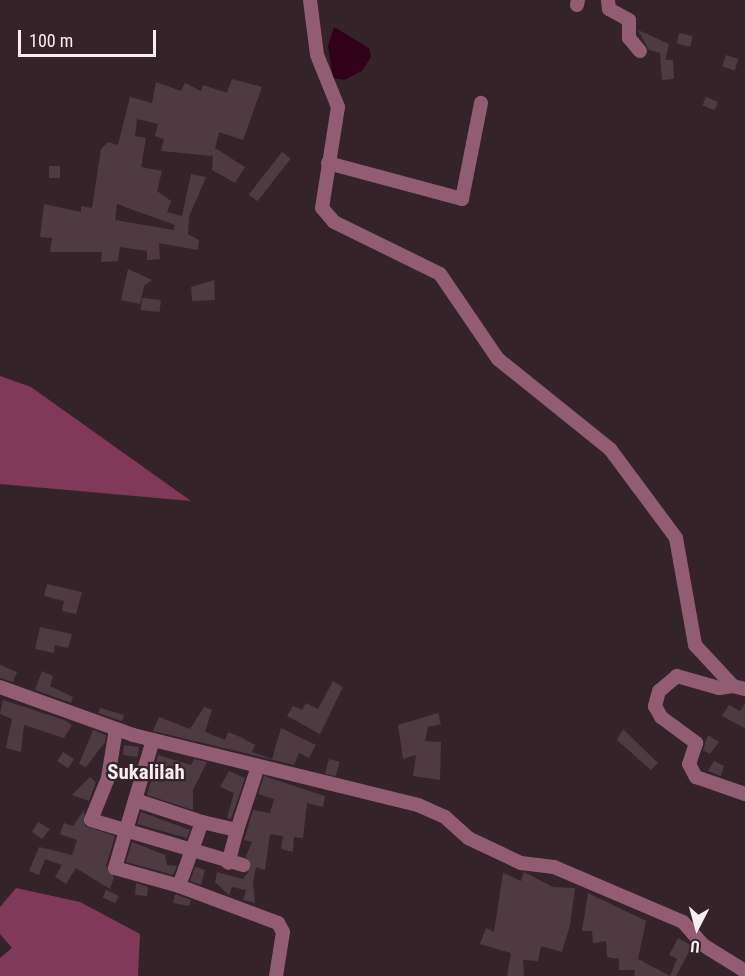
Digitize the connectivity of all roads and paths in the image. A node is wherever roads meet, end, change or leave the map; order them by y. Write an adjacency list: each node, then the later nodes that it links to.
1 (310, 0): 5 (street)
2 (608, 0): 3 (street)
3 (640, 51)
4 (481, 103): 5 (street)
5 (328, 163): 7 (street)
6 (0, 687): 8 (street)
7 (739, 688): 11 (street)
8 (116, 729): 9 (street); 15 (street)
9 (153, 740): 10 (street); 12 (street)
10 (258, 766): 14 (street); 20 (street)
11 (745, 794)
12 (135, 800): 13 (street); 15 (street)
13 (202, 822): 14 (street); 16 (street)
14 (237, 830): 17 (street)
15 (124, 832): 16 (street); 19 (street)
16 (190, 854): 17 (street); 19 (street)
17 (228, 862): 18 (street)
18 (243, 865)
19 (179, 886): 21 (street)
20 (745, 971)
21 (276, 976)

